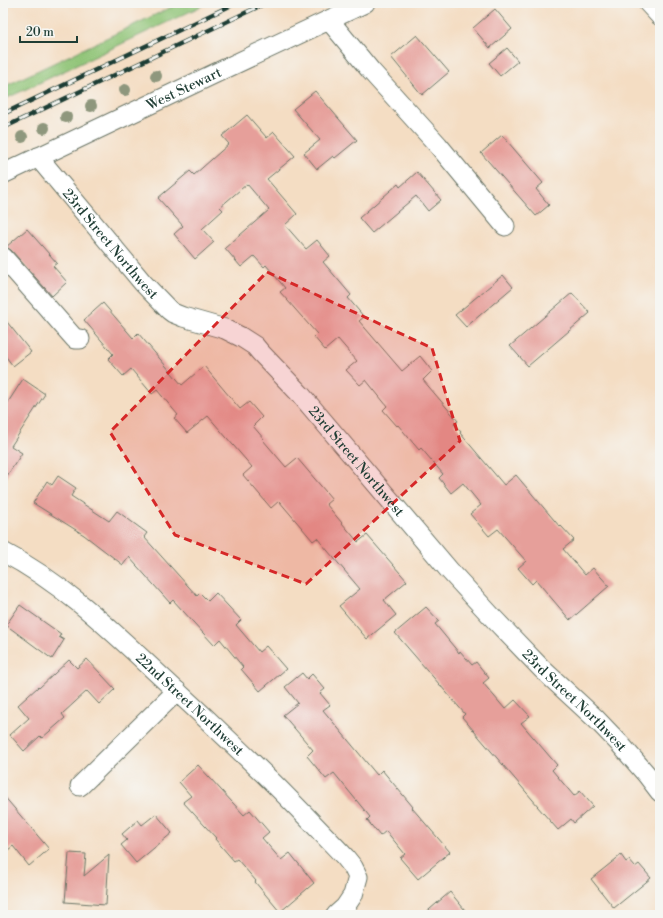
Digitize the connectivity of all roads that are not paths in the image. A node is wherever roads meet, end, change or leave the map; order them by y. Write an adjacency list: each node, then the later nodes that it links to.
1 (365, 3): 4 (street, West Stewart)
2 (648, 3): 3 (street)
3 (660, 16)
4 (329, 20): 5 (street, West Stewart); 7 (street)
5 (38, 157): 6 (street, West Stewart); 13 (street, 23rd Street Northwest)
6 (3, 174)
7 (505, 226)
8 (3, 257): 9 (street)
9 (80, 339)
10 (3, 552): 11 (street, 22nd Street Northwest)
11 (177, 691): 12 (street); 14 (street, 22nd Street Northwest)
12 (80, 786)
13 (660, 792)
14 (336, 915)

